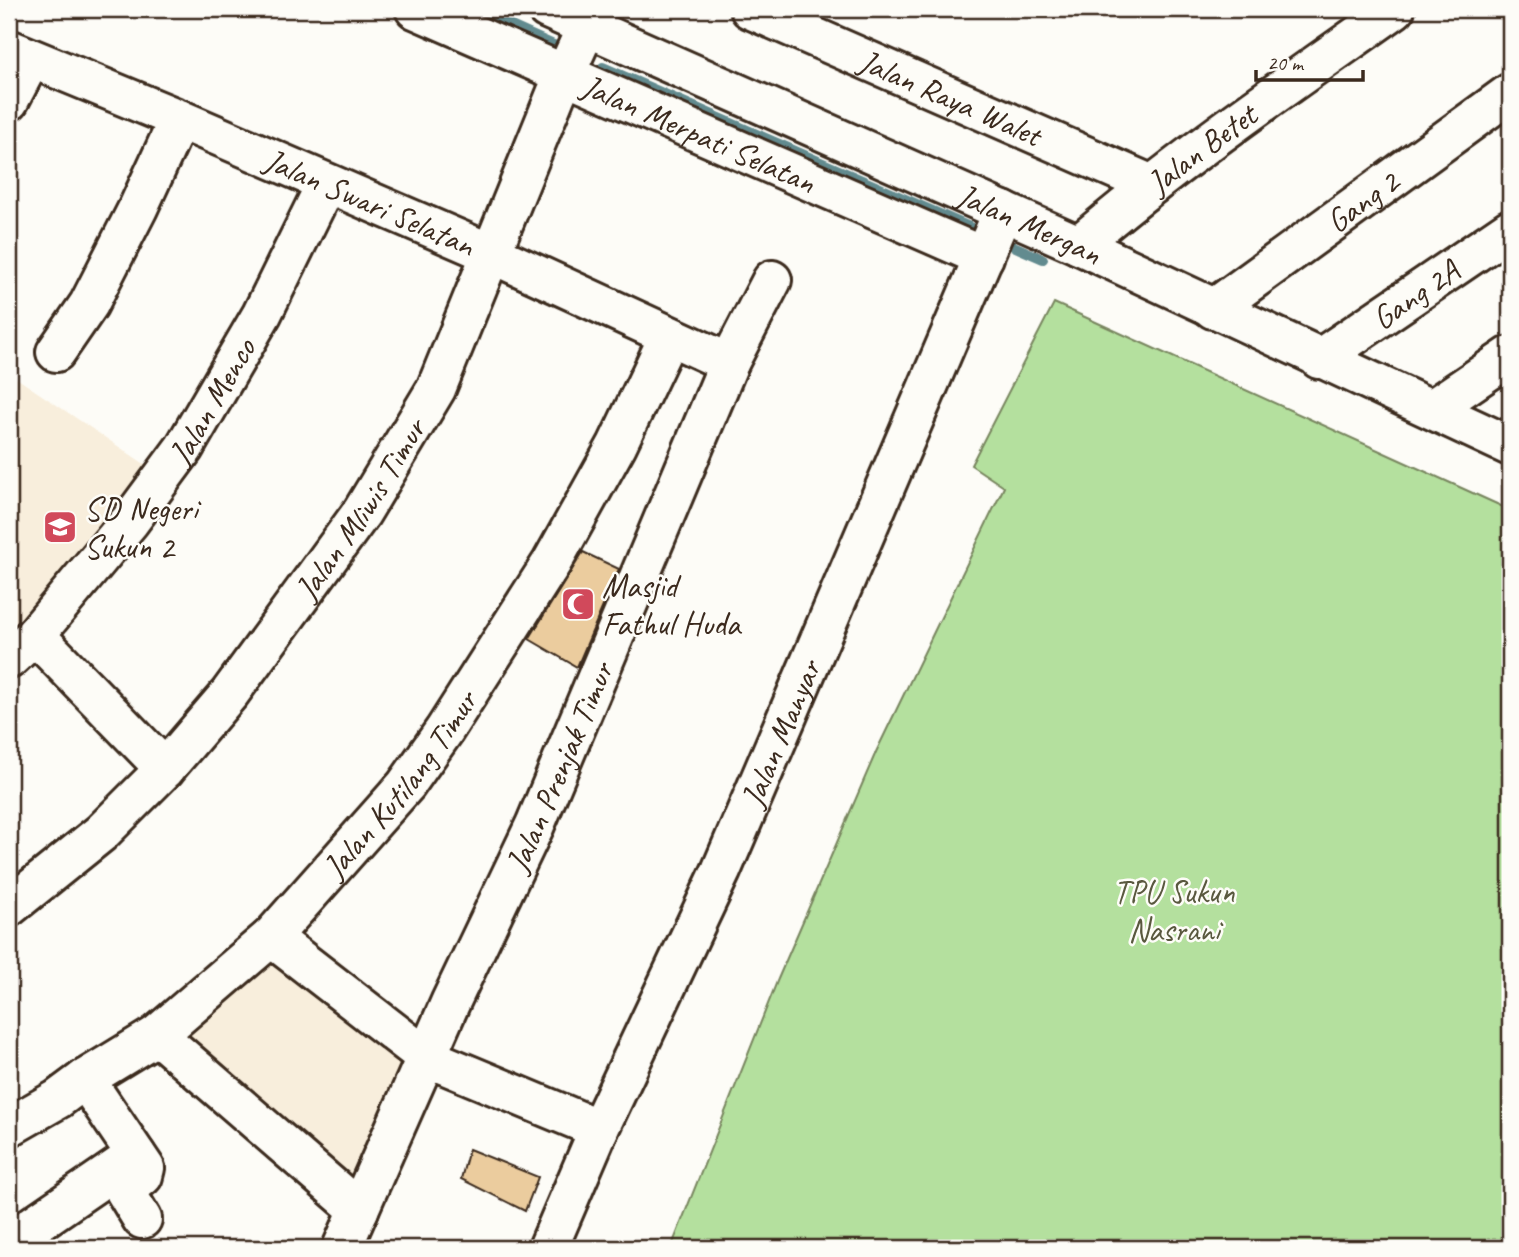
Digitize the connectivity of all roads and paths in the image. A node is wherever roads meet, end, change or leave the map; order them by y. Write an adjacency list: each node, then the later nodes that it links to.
1 (415, 9): 7 (street, Jalan Merpati Selatan)
2 (547, 9): 5 (street, Jalan Mergan)
3 (750, 9): 12 (street, Jalan Raya Walet)
4 (1395, 9): 12 (street, Jalan Betet)
5 (587, 26): 7 (street, Jalan Mliwis Timur); 14 (street, Jalan Mergan)
6 (20, 54): 9 (street); 10 (street, Jalan Swari Selatan)
7 (564, 75): 14 (street, Jalan Merpati Selatan); 16 (street, Jalan Mliwis Timur)
8 (1510, 93): 18 (street, Gang 2)
9 (9, 101)
10 (179, 119): 11 (street, Jalan Swari Selatan); 20 (street)
11 (326, 184): 16 (street, Jalan Swari Selatan); 26 (street, Jalan Menco)
12 (1152, 185): 15 (street, Jalan Betet)
13 (1510, 229): 22 (street, Gang 2A)
14 (993, 234): 15 (street, Jalan Mergan); 34 (street, Jalan Manyar)
15 (1079, 245): 18 (street, Jalan Mergan)
16 (492, 254): 19 (street, Jalan Swari Selatan); 27 (street, Jalan Mliwis Timur)
17 (772, 280): 23 (street, Jalan Prenjak Timur)
18 (1213, 309): 22 (street, Jalan Mergan)
19 (669, 336): 23 (street, Jalan Swari Selatan); 29 (street, Jalan Kutilang Timur)
20 (56, 352)
21 (1510, 356): 24 (street)
22 (1319, 359): 24 (street, Jalan Mergan)
23 (729, 363): 31 (street, Jalan Prenjak Timur)
24 (1432, 409): 25 (street, Jalan Mergan)
25 (1510, 446)
26 (22, 647): 27 (street)
27 (165, 769): 28 (street, Jalan Mliwis Timur)
28 (9, 907)
29 (271, 937): 30 (street, Jalan Kutilang Timur); 31 (street)
30 (158, 1035): 32 (street, Jalan Kutilang Timur); 36 (street)
31 (426, 1057): 34 (street); 36 (street, Jalan Prenjak Timur)
32 (85, 1079): 33 (street, Jalan Kutilang Timur); 35 (street)
33 (9, 1127)
34 (599, 1129): 40 (street, Jalan Manyar)
35 (136, 1155): 37 (street); 38 (street)
36 (359, 1210): 39 (street, Jalan Prenjak Timur)
37 (142, 1219)
38 (17, 1242)
39 (342, 1248)
40 (548, 1248)

